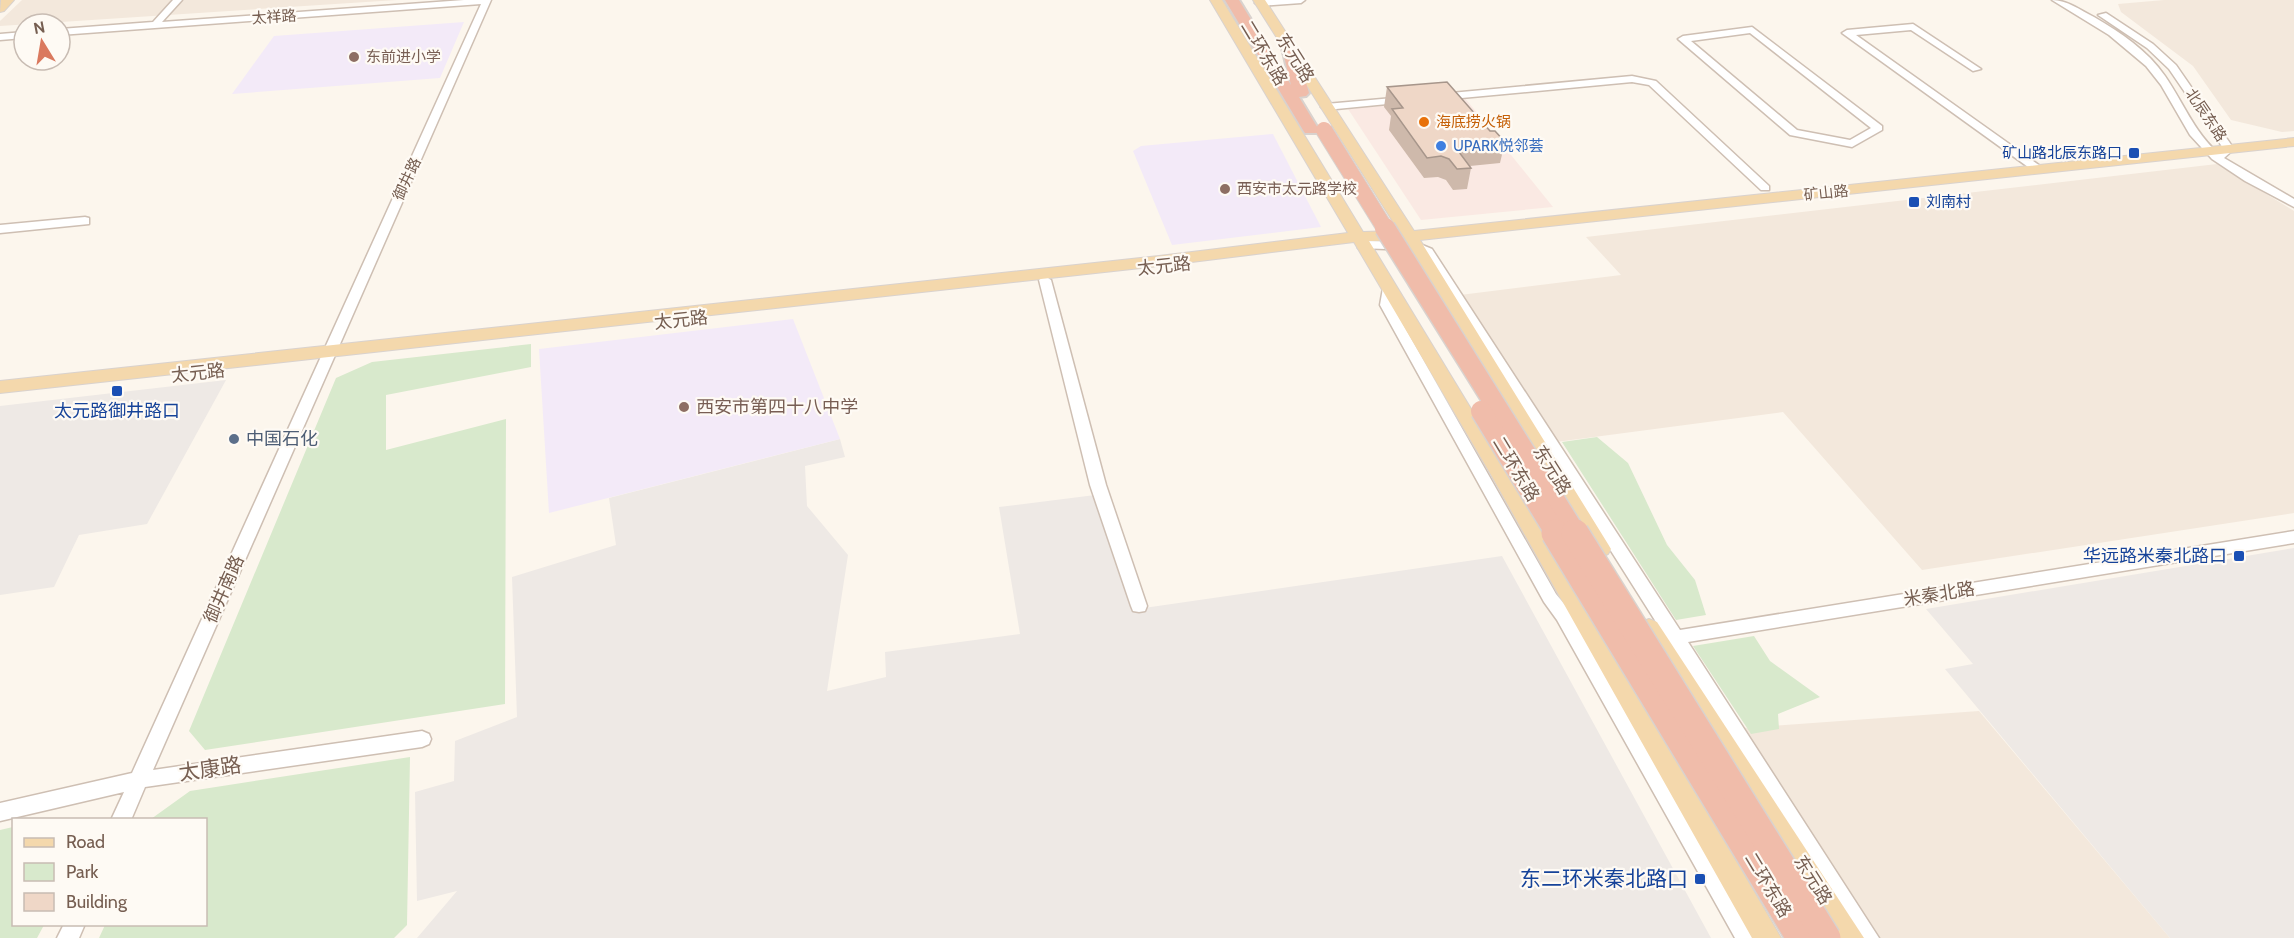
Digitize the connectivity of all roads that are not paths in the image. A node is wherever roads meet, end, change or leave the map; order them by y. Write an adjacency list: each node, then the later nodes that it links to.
1 (8, 0): 12 (main road)
2 (178, 0): 13 (street)
3 (464, 0): 13 (street, 太祥路)
4 (487, 0): 15 (street, 太祥路); 36 (street, 御井路)
5 (1216, 0): 21 (main road)
6 (1232, 0): 18 (highway, 二环东路)
7 (1245, 0): 20 (highway)
8 (1301, 0): 11 (street)
9 (2056, 0): 27 (street, 北辰东路)
10 (2075, 0): 27 (street, 北辰东路)
11 (1260, 2): 17 (main road, 东元路)
12 (0, 8)
13 (157, 22): 14 (street, 太祥路)
14 (72, 30)
15 (72, 30)
16 (1683, 39): 16 (street)
17 (1289, 48): 20 (highway); 24 (main road, 东元路)
18 (1261, 49): 21 (highway); 24 (highway, 二环东路)
19 (1976, 69): 28 (street)
20 (1301, 93): 24 (highway)
21 (1271, 94): 33 (main road)
22 (1432, 98): 29 (street)
23 (1420, 99): 24 (street)
24 (1320, 122): 34 (main road, 东元路); 49 (highway, 二环东路, bridge); 50 (highway, 二环东路, bridge)
25 (2294, 142): 27 (main road, 矿山路)
26 (2294, 149): 27 (main road, 矿山路)
27 (2219, 153): 28 (main road, 矿山路); 30 (street); 34 (main road, 矿山路)
28 (2039, 170): 34 (main road, 矿山路)
29 (1766, 188)
30 (2294, 204)
31 (85, 221): 32 (street)
32 (0, 229)
33 (1360, 241): 34 (main road, 矿山路); 35 (main road, 太元路); 36 (main road, 太元路); 42 (main road)
34 (1413, 242): 41 (main road, 东元路)
35 (1045, 280): 36 (main road, 太元路); 40 (street)
36 (329, 355): 37 (main road, 太元路); 38 (main road, 太元路); 44 (street, 御井南路)
37 (0, 387)
38 (0, 395)
39 (2294, 537): 41 (street, 米秦北路)
40 (1139, 606)
41 (1667, 639): 42 (street, 米秦北路); 51 (main road, 东元路); 52 (street)
42 (1593, 652): 47 (street); 48 (main road)
43 (422, 739): 44 (street, 太康路)
44 (139, 780): 45 (street, 太康路); 46 (street, 御井南路)
45 (0, 812)
46 (122, 818)
47 (1746, 938)
48 (1767, 938)
49 (1800, 938)
50 (1827, 938)
51 (1850, 938)
52 (1868, 938)

